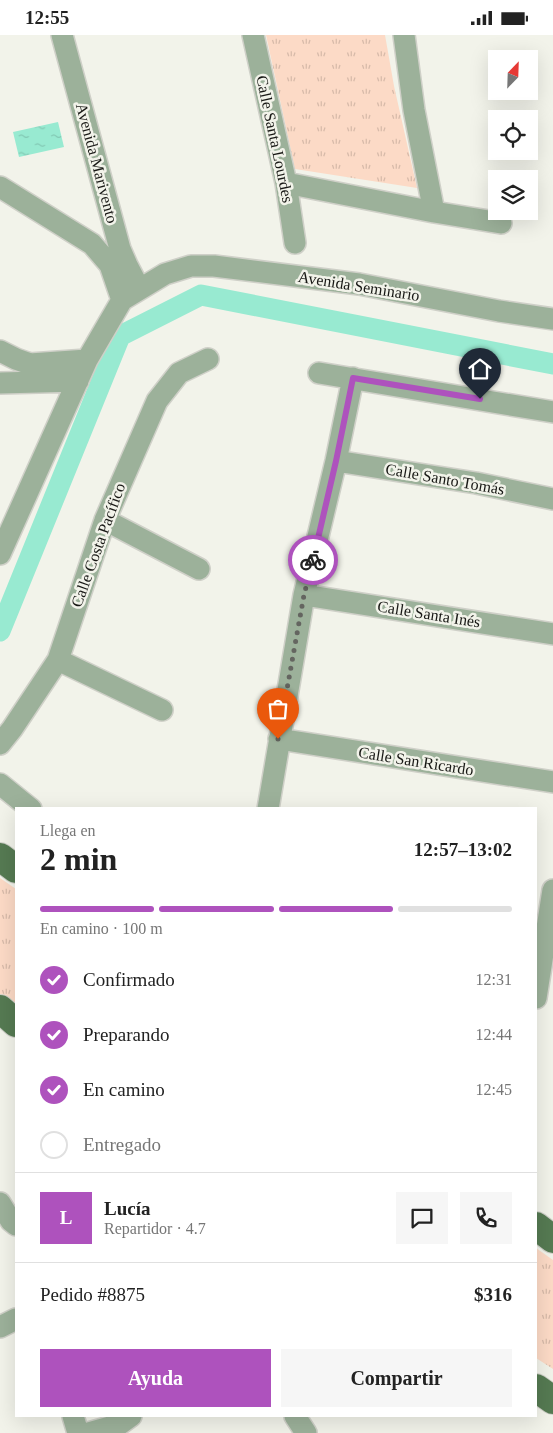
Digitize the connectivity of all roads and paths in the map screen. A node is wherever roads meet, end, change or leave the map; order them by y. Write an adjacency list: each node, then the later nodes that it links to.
1 (62, 35): 9 (street, Avenida Marivento)
2 (253, 35): 4 (street, Calle Santa Lourdes)
3 (404, 35): 6 (street)
4 (286, 183): 6 (street); 8 (street, Calle Santa Lourdes)
5 (0, 187): 10 (street, Avenida Marivento)
6 (434, 212): 7 (street)
7 (500, 223)
8 (295, 243)
9 (139, 288): 10 (street); 11 (street, Avenida Seminario)
10 (122, 300): 14 (street)
11 (553, 319)
12 (0, 351): 14 (street)
13 (208, 359): 24 (street, Calle Costa Pacífico)
14 (87, 360): 17 (street)
15 (319, 373): 16 (street)
16 (353, 378): 19 (street); 20 (street)
17 (78, 381): 18 (street); 22 (street)
18 (0, 383)
19 (553, 412)
20 (336, 461): 21 (street, Calle Santo Tomás); 27 (street)
21 (553, 499)
22 (22, 504): 23 (street); 25 (street)
23 (0, 507)
24 (105, 520): 26 (street); 29 (street, Calle Costa Pacífico)
25 (0, 554)
26 (199, 569)
27 (304, 595): 28 (street, Calle Santa Inés); 31 (street)
28 (553, 634)
29 (58, 660): 30 (street); 32 (street, Calle Costa Pacífico)
30 (162, 711)
31 (278, 739): 33 (street, Calle San Ricardo); 36 (street)
32 (0, 744)
33 (553, 782)
34 (0, 784): 35 (street)
35 (29, 807)
36 (268, 807)
37 (0, 857): 38 (main road)
38 (15, 868)
39 (553, 890): 40 (street)
40 (542, 917): 41 (street)
41 (537, 984)
42 (0, 1009): 43 (main road)
43 (15, 1022)
44 (0, 1203): 45 (street)
45 (15, 1224)
46 (537, 1228): 47 (main road)
47 (553, 1239)
48 (15, 1320): 49 (street)
49 (0, 1327)
50 (537, 1389): 51 (main road)
51 (553, 1399)
52 (73, 1417): 54 (street)
53 (130, 1417): 55 (street)
54 (78, 1433)
55 (88, 1433)

